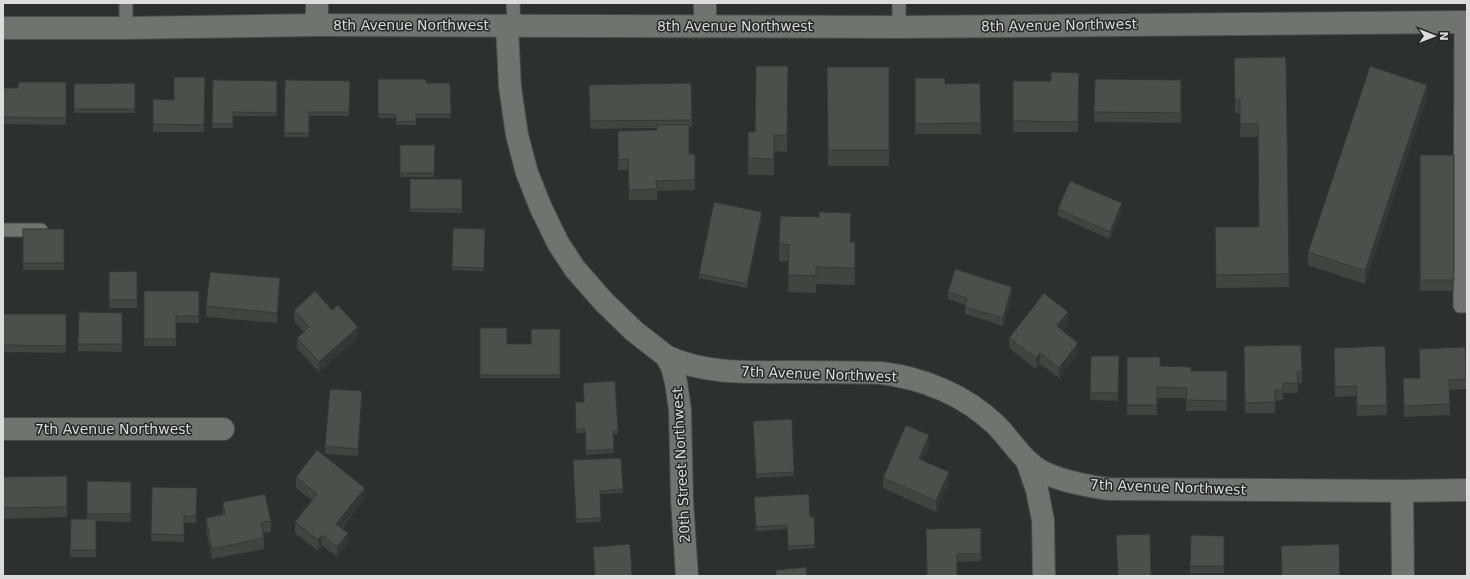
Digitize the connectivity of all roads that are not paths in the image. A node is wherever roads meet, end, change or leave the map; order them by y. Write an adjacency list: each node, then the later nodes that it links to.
1 (126, 3): 12 (lane)
2 (317, 3): 7 (street)
3 (514, 3): 9 (lane)
4 (705, 3): 8 (street)
5 (898, 3): 10 (lane)
6 (1464, 22): 10 (street, 8th Avenue Northwest); 13 (lane)
7 (317, 25): 9 (street, 8th Avenue Northwest); 12 (street, 8th Avenue Northwest)
8 (705, 25): 9 (street, 8th Avenue Northwest); 10 (street, 8th Avenue Northwest)
9 (510, 26): 17 (street, 20th Street Northwest)
10 (899, 27)
11 (3, 28): 12 (street, 8th Avenue Northwest)
12 (126, 28)
13 (1464, 75): 16 (lane)
14 (3, 230): 15 (lane)
15 (52, 230)
16 (1467, 306)
17 (666, 356): 20 (street, 7th Avenue Northwest); 23 (street, 20th Street Northwest)
18 (3, 429): 19 (street, 7th Avenue Northwest)
19 (223, 429)
20 (1027, 461): 22 (street, 7th Avenue Northwest); 24 (street)
21 (1467, 490): 22 (street, 7th Avenue Northwest)
22 (1402, 491): 25 (street)
23 (687, 576)
24 (1044, 576)
25 (1403, 576)

